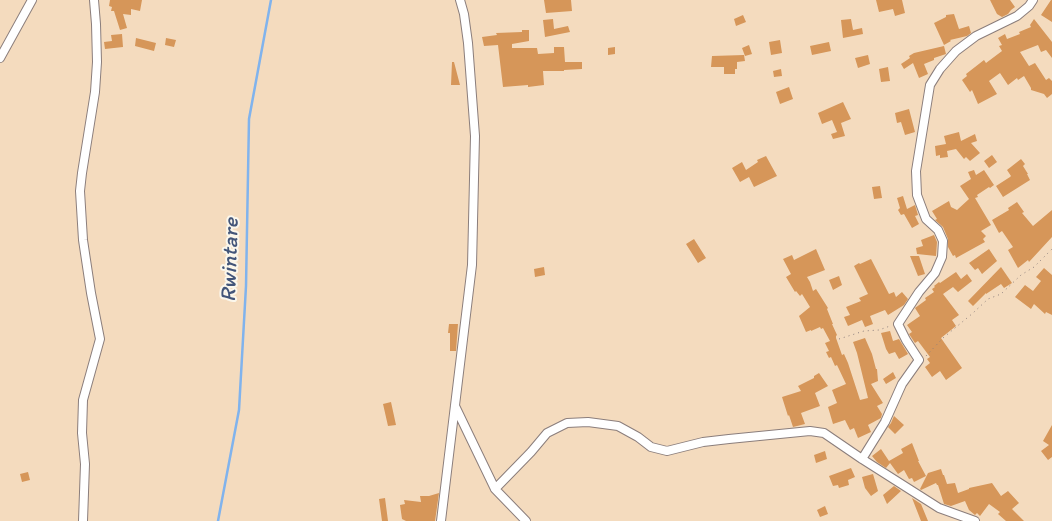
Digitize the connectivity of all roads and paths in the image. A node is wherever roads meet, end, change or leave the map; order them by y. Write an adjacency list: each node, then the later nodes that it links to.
1 (32, 0): 5 (street)
2 (94, 0): 13 (street)
3 (460, 0): 10 (street)
4 (1033, 0): 7 (street)
5 (0, 58)
6 (1052, 249): 9 (path)
7 (898, 324): 8 (path); 9 (street)
8 (840, 339)
9 (919, 360): 11 (street)
10 (455, 406): 12 (street); 14 (street)
11 (862, 459): 12 (street); 16 (street)
12 (495, 489): 15 (street)
13 (82, 521)
14 (441, 521)
15 (526, 521)
16 (975, 521)

